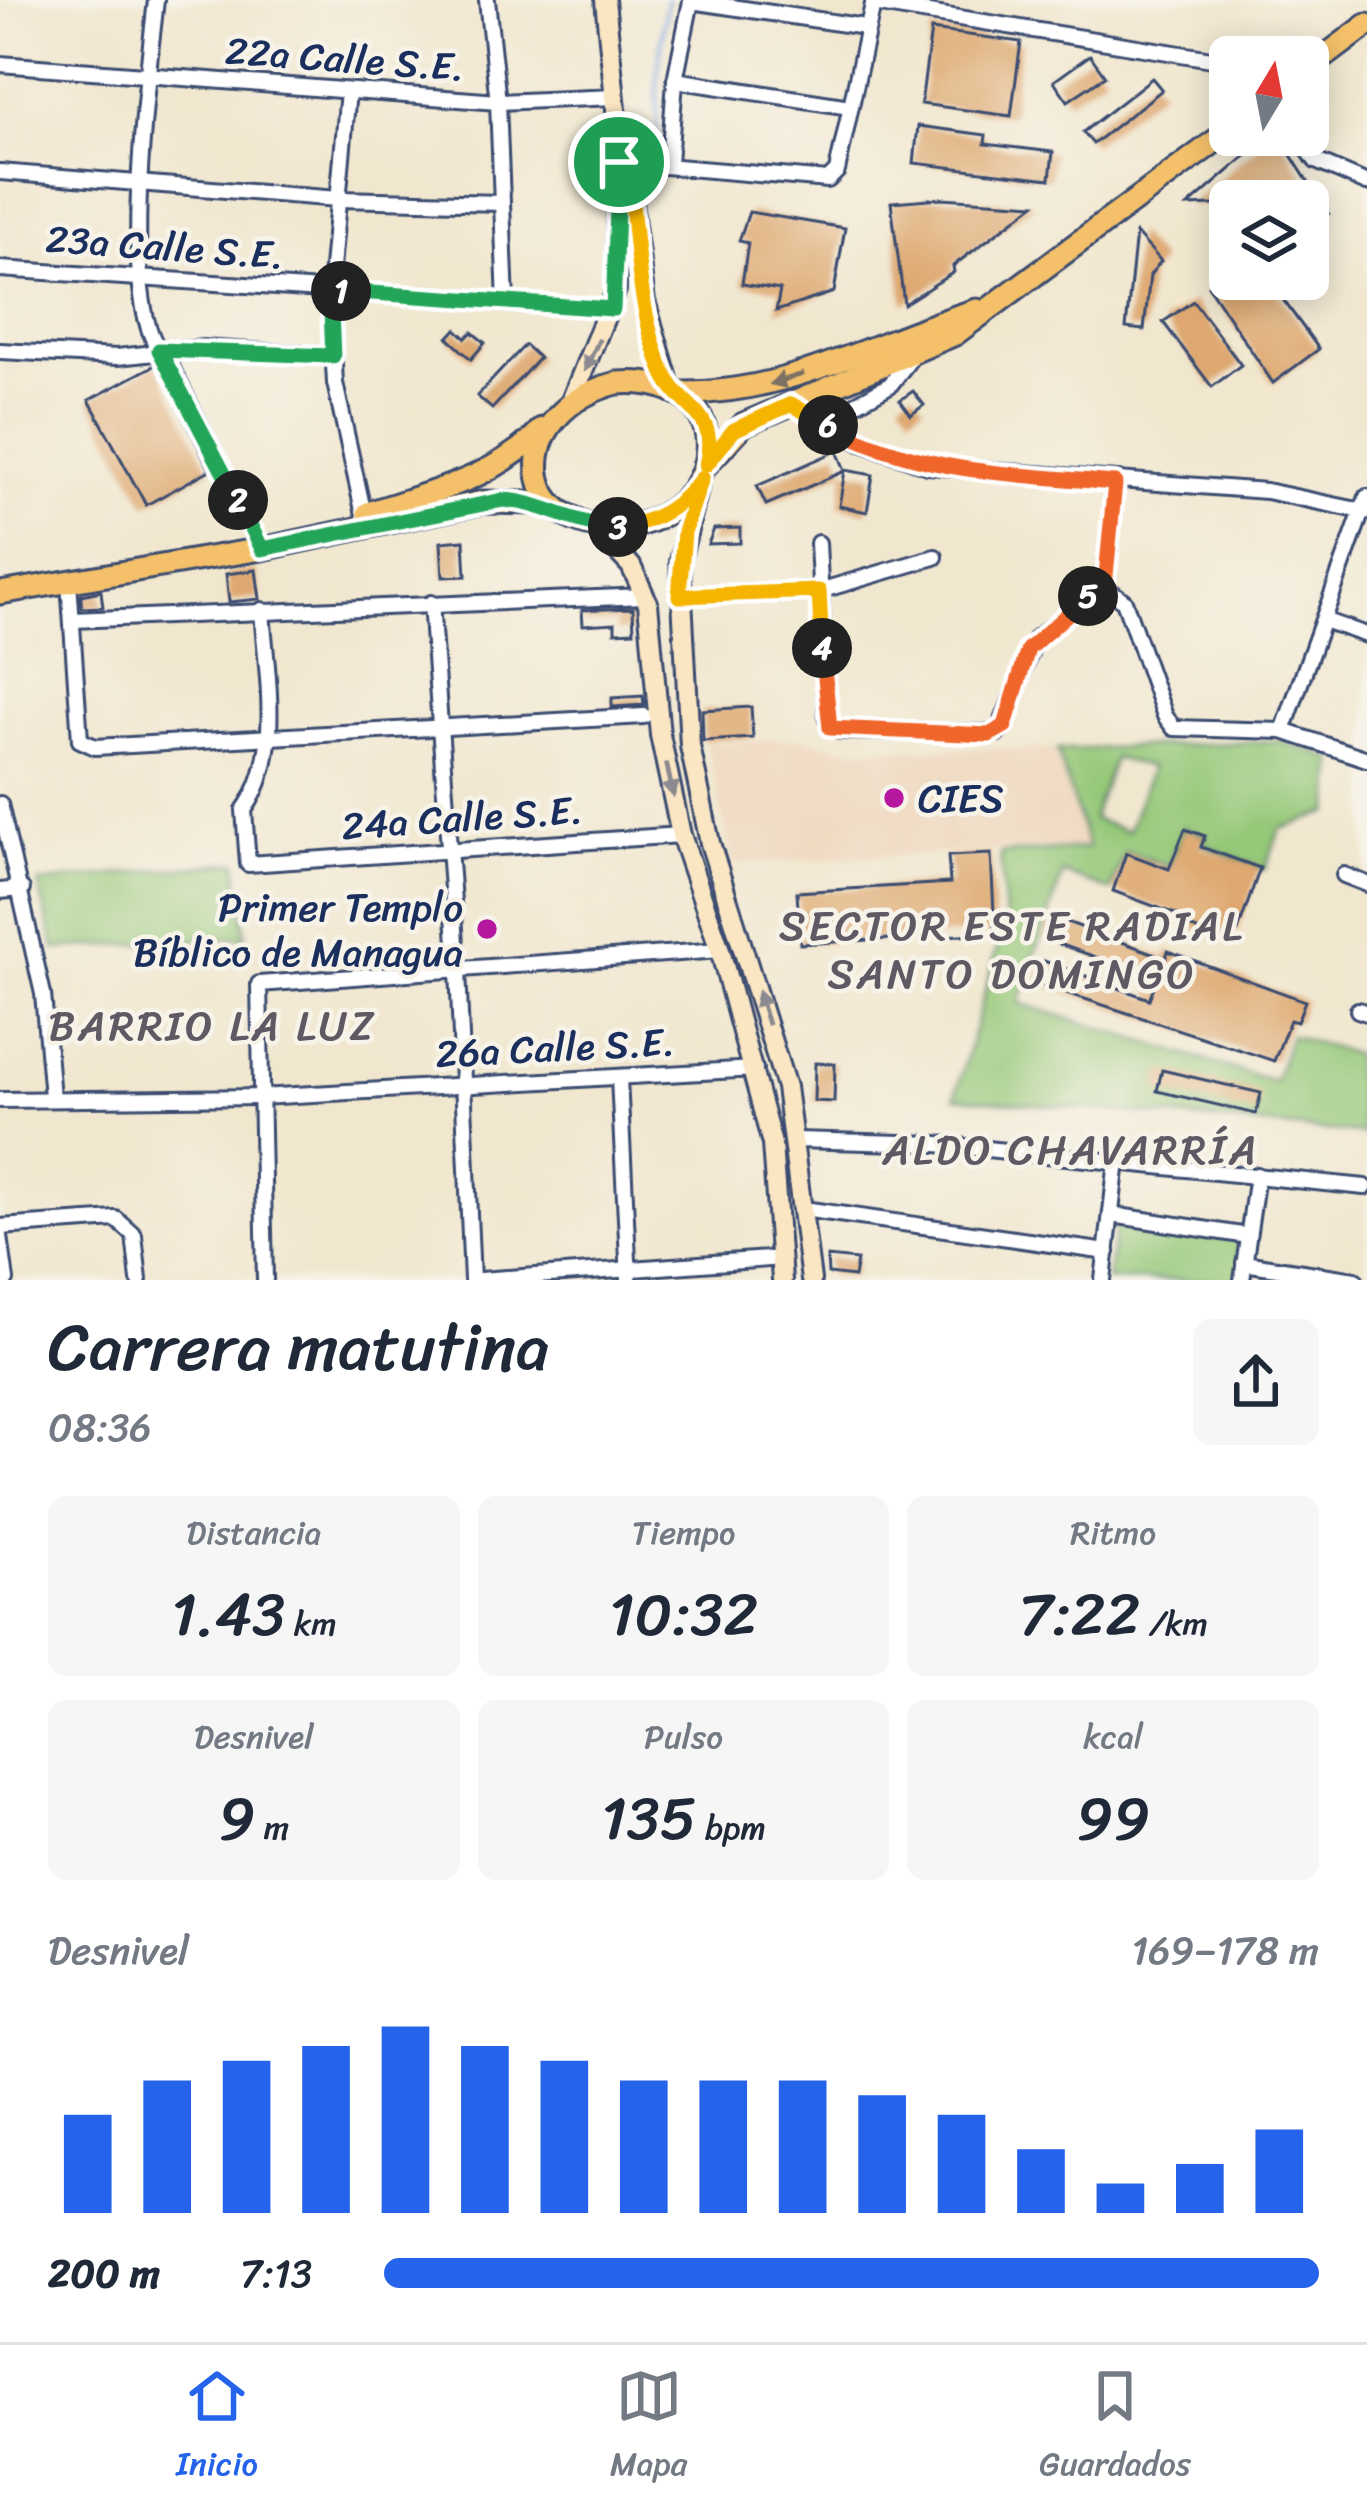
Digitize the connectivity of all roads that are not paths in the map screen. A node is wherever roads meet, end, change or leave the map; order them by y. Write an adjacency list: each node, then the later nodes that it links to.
1 (156, 0): 11 (street)
2 (487, 0): 15 (street)
3 (605, 0): 14 (main road)
4 (691, 1): 7 (street); 12 (street)
5 (873, 2): 7 (street); 9 (street)
6 (1367, 25): 8 (main road)
7 (865, 27): 16 (street)
8 (1329, 53)
9 (1209, 58)
10 (0, 64): 11 (street, 22a Calle S.E.)
11 (148, 77): 13 (street, 22a Calle S.E.); 23 (street)
12 (675, 80): 16 (street); 20 (street)
13 (348, 92): 15 (street, 22a Calle S.E.); 24 (street)
14 (615, 97): 15 (street, 22a Calle S.E.); 19 (main road)
15 (498, 102): 25 (street)
16 (850, 107): 20 (street)
17 (1209, 145): 30 (main road)
18 (1313, 156): 22 (street)
19 (619, 162): 20 (street); 31 (main road); 36 (main road)
20 (669, 163)
21 (0, 172): 23 (street)
22 (1367, 183)
23 (137, 184): 24 (street); 27 (street)
24 (338, 199): 25 (street); 28 (street)
25 (502, 202): 29 (street)
26 (0, 269): 27 (street, 23a Calle S.E.)
27 (140, 275): 28 (street, 23a Calle S.E.); 32 (street)
28 (330, 290): 29 (street, 23a Calle S.E.); 35 (street)
29 (506, 303): 31 (street, 23a Calle S.E.)
30 (994, 304): 34 (main road); 36 (main road, one-way to 36)
31 (613, 309): 38 (main road, one-way to 38)
32 (159, 350): 33 (street); 35 (street); 46 (street)
33 (0, 351)
34 (916, 351): 37 (main road); 39 (street)
35 (333, 356): 43 (street)
36 (674, 391): 38 (main road); 40 (main road)
37 (791, 404): 39 (street); 40 (main road)
38 (563, 408): 43 (main road); 44 (main road)
39 (822, 422): 41 (street)
40 (704, 471): 44 (main road); 53 (main road)
41 (1115, 483): 42 (street); 49 (street)
42 (1366, 507): 57 (street)
43 (364, 514): 46 (main road)
44 (584, 522): 46 (main road); 52 (main road)
45 (818, 543): 50 (street)
46 (271, 547): 48 (main road)
47 (935, 557): 50 (street)
48 (69, 581): 51 (main road); 56 (street)
49 (1105, 586): 50 (street); 61 (street)
50 (819, 591): 53 (street)
51 (0, 593)
52 (645, 596): 54 (street); 65 (main road, one-way to 65)
53 (679, 596): 79 (main road, one-way to 53)
54 (431, 603): 55 (street); 60 (street)
55 (262, 610): 56 (street); 62 (street)
56 (73, 620): 62 (street)
57 (1326, 621): 58 (street); 61 (street)
58 (1367, 634)
59 (644, 716): 60 (street)
60 (438, 727): 62 (street); 66 (street)
61 (1283, 731): 63 (street)
62 (270, 734): 66 (street, 24a Calle S.E.)
63 (1367, 759)
64 (0, 804): 69 (street)
65 (681, 835): 66 (street, 24a Calle S.E.); 71 (main road)
66 (448, 851): 72 (street)
67 (1344, 875): 68 (street)
68 (1367, 884)
69 (22, 889): 70 (street); 77 (street)
70 (0, 891)
71 (720, 950): 72 (street); 73 (main road)
72 (458, 970): 75 (street); 76 (street)
73 (755, 1070): 74 (street, 26a Calle S.E.); 88 (main road)
74 (619, 1078): 75 (street, 26a Calle S.E.); 90 (street)
75 (464, 1086): 76 (street, 26a Calle S.E.); 94 (street)
76 (260, 1096): 77 (street, 26a Calle S.E.); 93 (street)
77 (52, 1097): 78 (street, 26a Calle S.E.)
78 (0, 1100)
79 (796, 1143): 80 (street); 83 (main road); 88 (main road)
80 (1117, 1161): 81 (street); 84 (street)
81 (1257, 1175): 82 (street); 86 (street)
82 (1365, 1187)
83 (803, 1209): 87 (street); 96 (main road)
84 (1112, 1215): 86 (street); 87 (street)
85 (0, 1231): 91 (street); 92 (street)
86 (1248, 1236): 89 (street)
87 (1107, 1252): 97 (street)
88 (782, 1258): 90 (street); 95 (main road)
89 (1244, 1263): 98 (street); 99 (street)
90 (628, 1275): 94 (street)
91 (6, 1280)
92 (139, 1280)
93 (265, 1280)
94 (476, 1280)
95 (784, 1280)
96 (811, 1280)
97 (1103, 1280)
98 (1242, 1280)
99 (1354, 1280)

